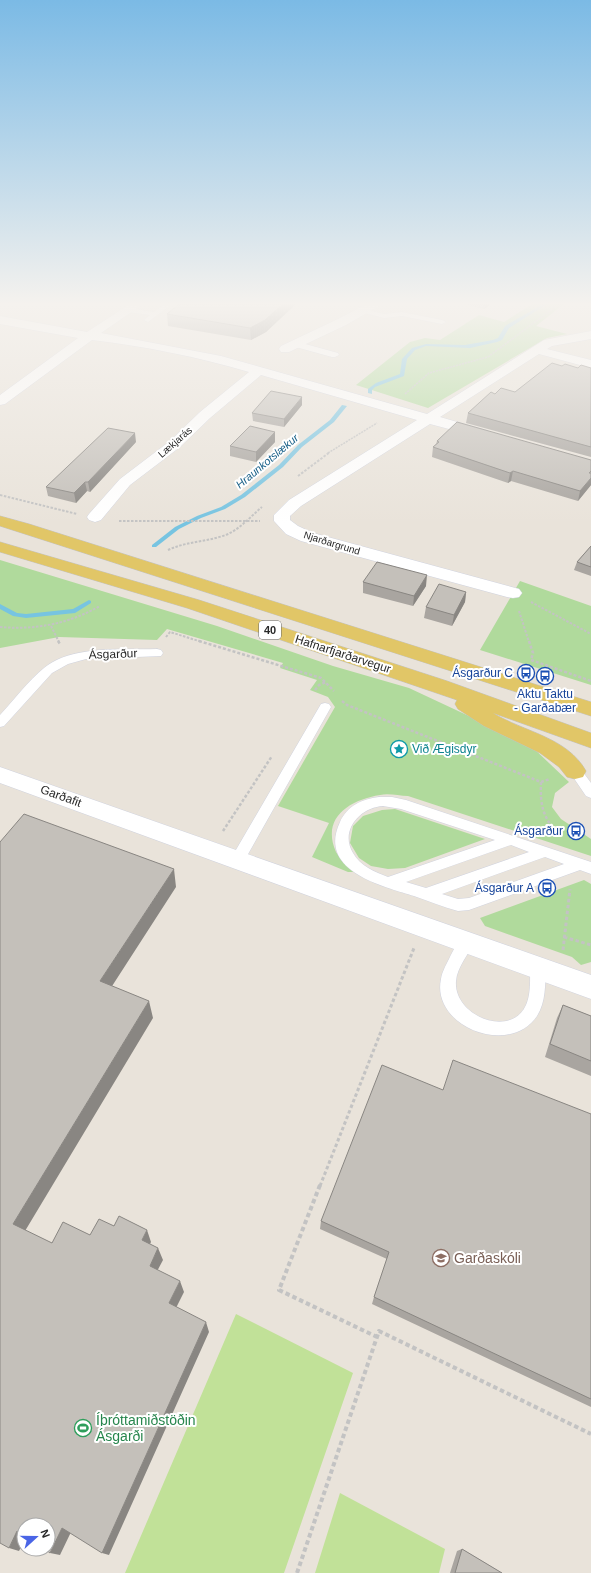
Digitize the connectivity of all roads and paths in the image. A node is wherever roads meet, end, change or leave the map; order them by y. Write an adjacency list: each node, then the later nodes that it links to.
1 (32, 377): 5 (street)
2 (250, 377): 9 (street, Lækjarás)
3 (281, 377): 6 (street)
4 (493, 377): 6 (street)
5 (0, 401)
6 (428, 418): 7 (street); 11 (street)
7 (495, 437)
8 (0, 515): 14 (main road)
9 (95, 517)
10 (0, 521): 14 (main road, Hafnarfjarðarvegur / 40)
11 (282, 521): 13 (path); 17 (street, Njarðargrund)
12 (168, 522): 13 (path)
13 (245, 522): 16 (path)
14 (23, 527): 32 (main road, Hafnarfjarðarvegur / 40)
15 (0, 547): 27 (main road, Hafnarfjarðarvegur / 40)
16 (168, 550)
17 (513, 593): 22 (path); 25 (path)
18 (100, 606): 19 (path)
19 (51, 626): 20 (path); 23 (path)
20 (0, 627)
21 (170, 632): 26 (path)
22 (591, 634)
23 (60, 645)
24 (156, 653): 33 (lane, Ásgarður)
25 (591, 680)
26 (326, 682): 28 (path); 29 (path)
27 (440, 686): 34 (main road, Hafnarfjarðarvegur / 40); 36 (main road)
28 (314, 692)
29 (335, 692)
30 (339, 696): 41 (path)
31 (325, 707): 42 (lane)
32 (591, 709)
33 (0, 723)
34 (591, 741)
35 (274, 752): 40 (path)
36 (575, 771): 38 (lane)
37 (0, 775): 40 (street, Garðafit)
38 (591, 793)
39 (511, 840): 41 (lane); 44 (lane); 44 (lane)
40 (210, 850): 42 (street)
41 (544, 852): 43 (lane); 46 (lane)
42 (238, 859): 48 (street)
43 (586, 866): 46 (lane)
44 (389, 882): 46 (lane)
45 (570, 886): 47 (path)
46 (426, 894)
47 (564, 937): 49 (path); 51 (path)
48 (467, 942): 52 (street); 52 (lane)
49 (591, 945)
50 (415, 946): 54 (path)
51 (562, 956)
52 (538, 968): 53 (street)
53 (591, 987)
54 (376, 1337): 55 (path); 56 (path)
55 (591, 1434)
56 (296, 1573)

